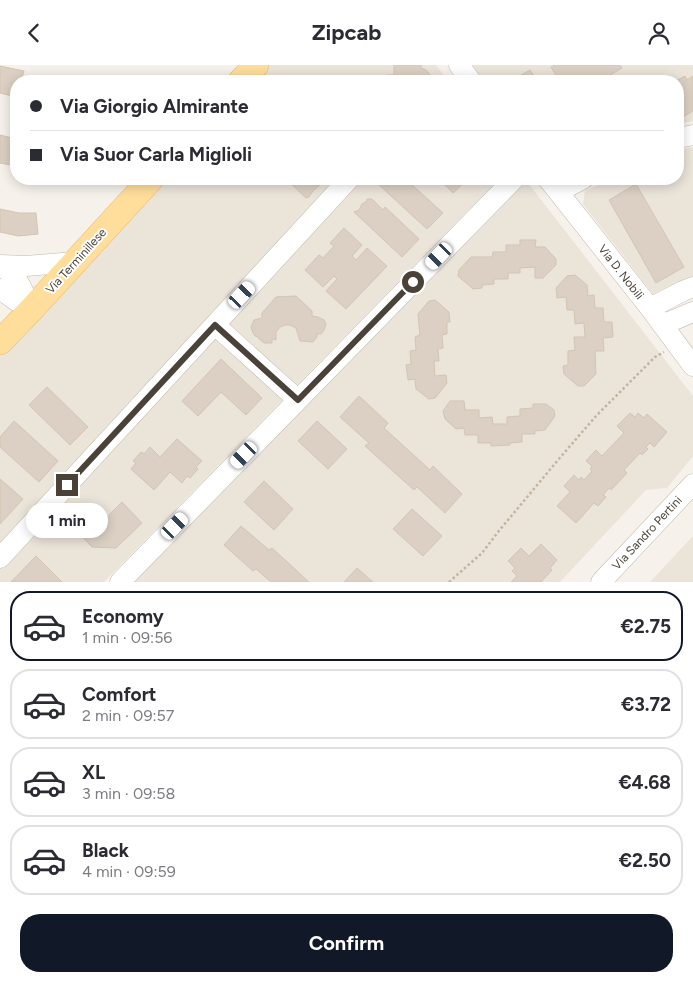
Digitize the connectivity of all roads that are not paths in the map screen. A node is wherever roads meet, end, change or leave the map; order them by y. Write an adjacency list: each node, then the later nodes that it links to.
1 (256, 65): 3 (main road)
2 (458, 65): 4 (street)
3 (247, 75)
4 (466, 75)
5 (146, 185): 9 (main road, Via Terminillese)
6 (343, 185): 16 (street)
7 (508, 185): 19 (street)
8 (553, 185): 13 (street, Via D. Nobili)
9 (75, 262): 10 (street); 14 (main road, Via Terminillese)
10 (0, 266): 14 (street)
11 (693, 287): 13 (street)
12 (0, 289): 14 (street)
13 (650, 308): 15 (street, Via D. Nobili)
14 (31, 310): 17 (main road, Via Terminillese)
15 (682, 320): 18 (street, Via D. Nobili)
16 (215, 325): 19 (street); 22 (street)
17 (0, 342)
18 (693, 365)
19 (298, 400): 23 (street)
20 (693, 484): 24 (street, Via Sandro Pertini)
21 (693, 503): 25 (street, Via Sandro Pertini)
22 (0, 558)
23 (120, 582)
24 (601, 582)
25 (619, 582)

